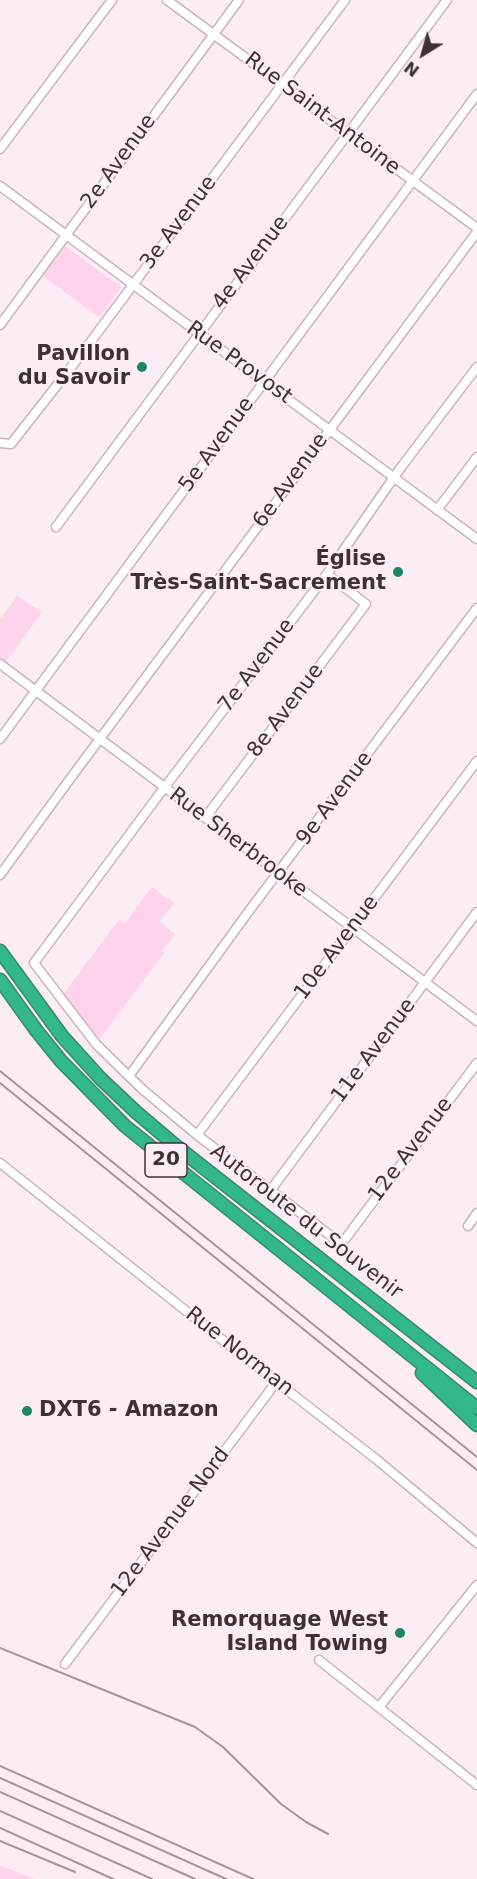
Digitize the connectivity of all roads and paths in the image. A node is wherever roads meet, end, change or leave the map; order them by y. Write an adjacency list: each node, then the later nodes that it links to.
1 (112, 0): 10 (street)
2 (167, 0): 6 (street, Rue Saint-Antoine)
3 (239, 0): 6 (street, 2e Avenue)
4 (345, 0): 7 (street, 3e Avenue)
5 (447, 0): 9 (street, 4e Avenue)
6 (214, 34): 7 (street, Rue Saint-Antoine); 14 (street, 2e Avenue)
7 (282, 86): 9 (street, Rue Saint-Antoine); 15 (street, 3e Avenue)
8 (477, 94): 11 (street, 5e Avenue)
9 (348, 135): 11 (street, Rue Saint-Antoine); 17 (street, 4e Avenue)
10 (0, 149)
11 (412, 181): 13 (street, Rue Saint-Antoine); 19 (street, 5e Avenue)
12 (0, 186): 14 (street, Rue Provost)
13 (477, 230): 20 (street, 6e Avenue)
14 (66, 234): 15 (street, Rue Provost); 16 (street, 2e Avenue)
15 (133, 284): 17 (street, Rue Provost); 21 (street, 3e Avenue)
16 (0, 324)
17 (199, 333): 19 (street, Rue Provost); 25 (street, 4e Avenue)
18 (477, 367): 23 (street, 7e Avenue)
19 (264, 381): 20 (street, Rue Provost); 30 (street, 5e Avenue)
20 (329, 429): 23 (street, Rue Provost); 32 (street, 6e Avenue)
21 (0, 443)
22 (477, 457): 24 (street)
23 (395, 477): 24 (street, Rue Provost); 27 (street, 7e Avenue)
24 (437, 510): 26 (street, Rue Provost)
25 (56, 527)
26 (477, 539)
27 (327, 574): 34 (street, 7e Avenue); 35 (street, 8e Avenue)
28 (477, 608): 36 (street, 9e Avenue)
29 (0, 664): 30 (street, Rue Sherbrooke)
30 (35, 690): 31 (street, 5e Avenue); 32 (street, Rue Sherbrooke)
31 (0, 739)
32 (100, 740): 34 (street, Rue Sherbrooke); 37 (street, 6e Avenue)
33 (477, 761): 39 (street, 10e Avenue)
34 (164, 787): 35 (street, Rue Sherbrooke); 45 (street, 7e Avenue)
35 (205, 818): 36 (street, Rue Sherbrooke)
36 (279, 874): 39 (street, Rue Sherbrooke); 45 (street, 9e Avenue)
37 (0, 875)
38 (477, 912): 42 (street, 11e Avenue)
39 (351, 928): 42 (street, Rue Sherbrooke); 46 (street, 10e Avenue)
40 (0, 951): 53 (highway, Autoroute du Souvenir / 20)
41 (0, 980): 51 (highway, Autoroute du Souvenir / 20)
42 (424, 982): 43 (street, Rue Sherbrooke); 48 (street, 11e Avenue)
43 (477, 1021)
44 (477, 1063): 48 (street, 12e Avenue)
45 (129, 1076): 46 (street)
46 (197, 1135): 48 (street)
47 (0, 1163): 52 (street, Rue Norman)
48 (270, 1191)
49 (477, 1214): 50 (street)
50 (468, 1226)
51 (358, 1313): 54 (highway, Autoroute du Souvenir / 20); 55 (highway)
52 (277, 1381): 56 (street, Rue Norman); 59 (street, 12e Avenue Nord)
53 (477, 1382)
54 (477, 1408)
55 (477, 1425)
56 (477, 1543)
57 (477, 1585): 60 (street)
58 (319, 1660): 60 (street)
59 (65, 1664)
60 (379, 1707): 61 (street)
61 (477, 1785)

